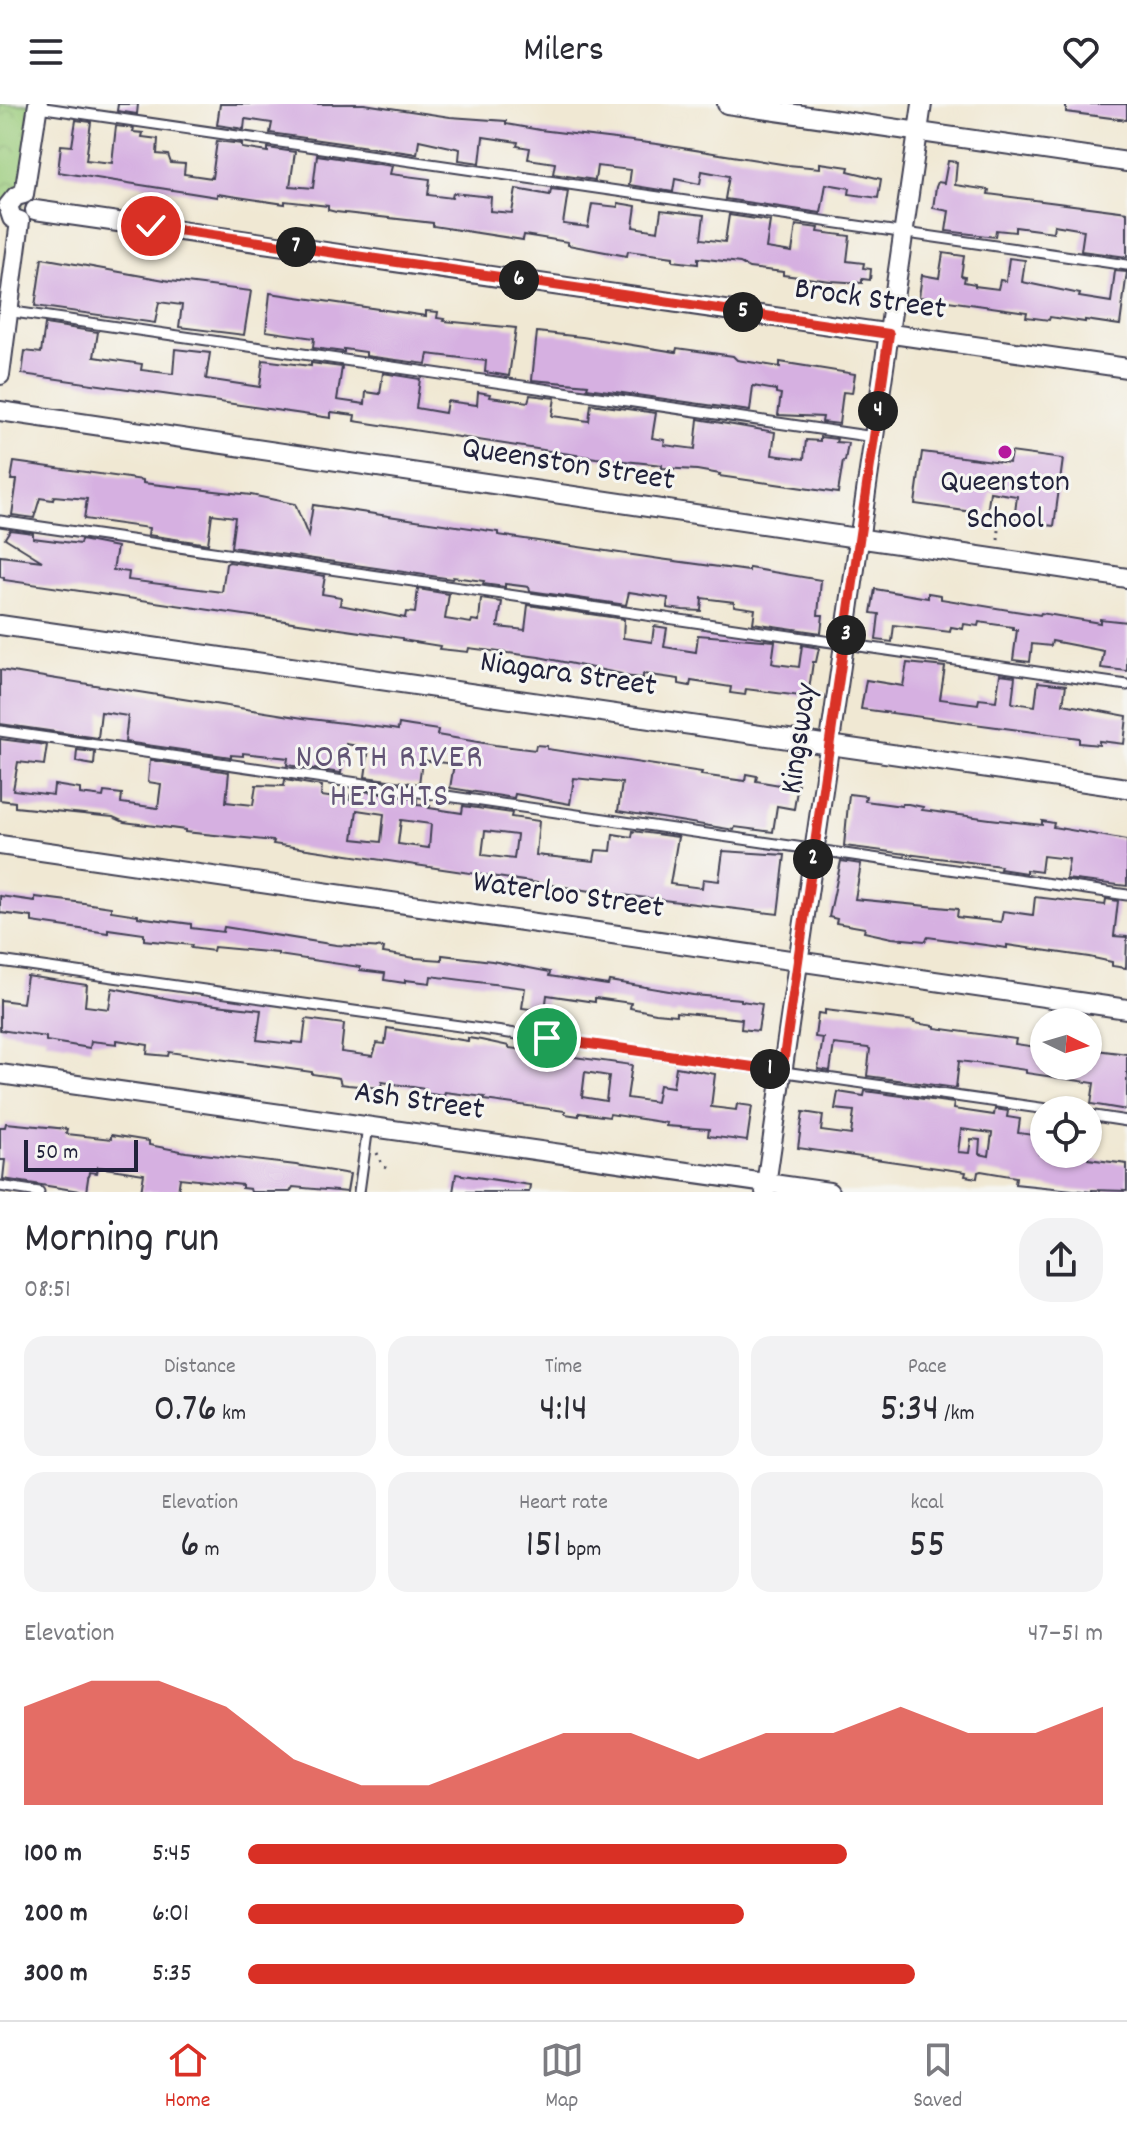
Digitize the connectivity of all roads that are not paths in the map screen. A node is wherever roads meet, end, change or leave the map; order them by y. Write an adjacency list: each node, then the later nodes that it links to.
1 (727, 104): 4 (street)
2 (922, 104): 4 (street, Kingsway)
3 (38, 106): 7 (street); 8 (lane)
4 (918, 132): 5 (street); 8 (street, Kingsway)
5 (1127, 162)
6 (4, 205): 7 (street)
7 (26, 208): 10 (street); 11 (street, Brock Street)
8 (904, 233): 9 (lane); 11 (street, Kingsway)
9 (1127, 265)
10 (4, 311): 13 (street); 15 (lane)
11 (889, 334): 12 (street, Brock Street); 15 (street, Kingsway)
12 (1127, 368)
13 (0, 375)
14 (0, 411): 17 (street, Queenston Street)
15 (874, 437): 17 (street, Kingsway)
16 (0, 521): 20 (lane)
17 (860, 540): 18 (street, Queenston Street); 20 (street, Kingsway)
18 (1127, 578)
19 (0, 625): 23 (street, Niagara Street)
20 (845, 643): 21 (lane); 23 (street, Kingsway)
21 (1127, 685)
22 (0, 731): 26 (lane)
23 (831, 744): 24 (street, Niagara Street); 26 (street, Kingsway)
24 (1127, 788)
25 (0, 845): 29 (street, Waterloo Street)
26 (815, 850): 27 (lane); 29 (street, Kingsway)
27 (1127, 895)
28 (0, 961): 31 (lane)
29 (797, 961): 30 (street, Waterloo Street); 31 (street, Kingsway)
30 (1127, 1009)
31 (782, 1071): 33 (lane); 38 (street, Kingsway)
32 (0, 1074): 36 (street, Ash Street)
33 (1030, 1107)
34 (1102, 1117): 35 (lane)
35 (1127, 1121)
36 (368, 1126): 38 (street, Ash Street); 40 (lane)
37 (0, 1186): 39 (lane)
38 (766, 1188): 41 (street, Ash Street)
39 (39, 1192)
40 (359, 1192)
41 (829, 1192)

